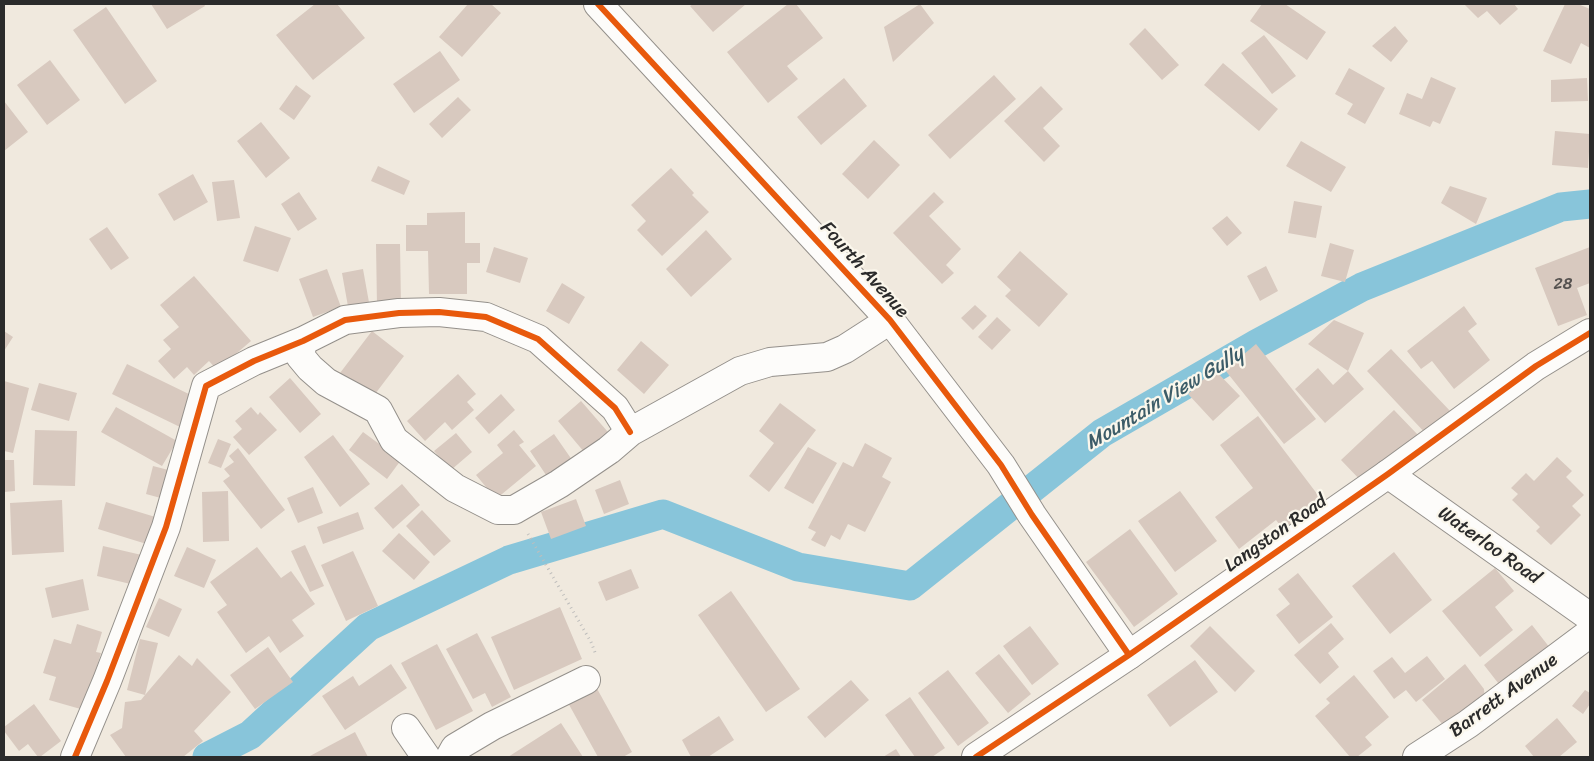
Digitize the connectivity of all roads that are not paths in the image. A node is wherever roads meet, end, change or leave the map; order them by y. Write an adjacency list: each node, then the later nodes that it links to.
1 (598, 4): 2 (street, Fourth Avenue)
2 (890, 320): 5 (street); 9 (street, Fourth Avenue)
3 (1590, 333): 6 (street, Langston Road)
4 (303, 340): 5 (street); 5 (street); 12 (street)
5 (630, 432)
6 (1388, 474): 7 (street, Waterloo Road); 9 (street, Langston Road)
7 (1590, 617)
8 (1590, 633): 16 (street, Barrett Avenue)
9 (1129, 655): 15 (street, Langston Road)
10 (586, 680): 14 (street)
11 (406, 728): 13 (street)
12 (75, 757)
13 (426, 757)
14 (450, 757)
15 (976, 757)
16 (1417, 757)

